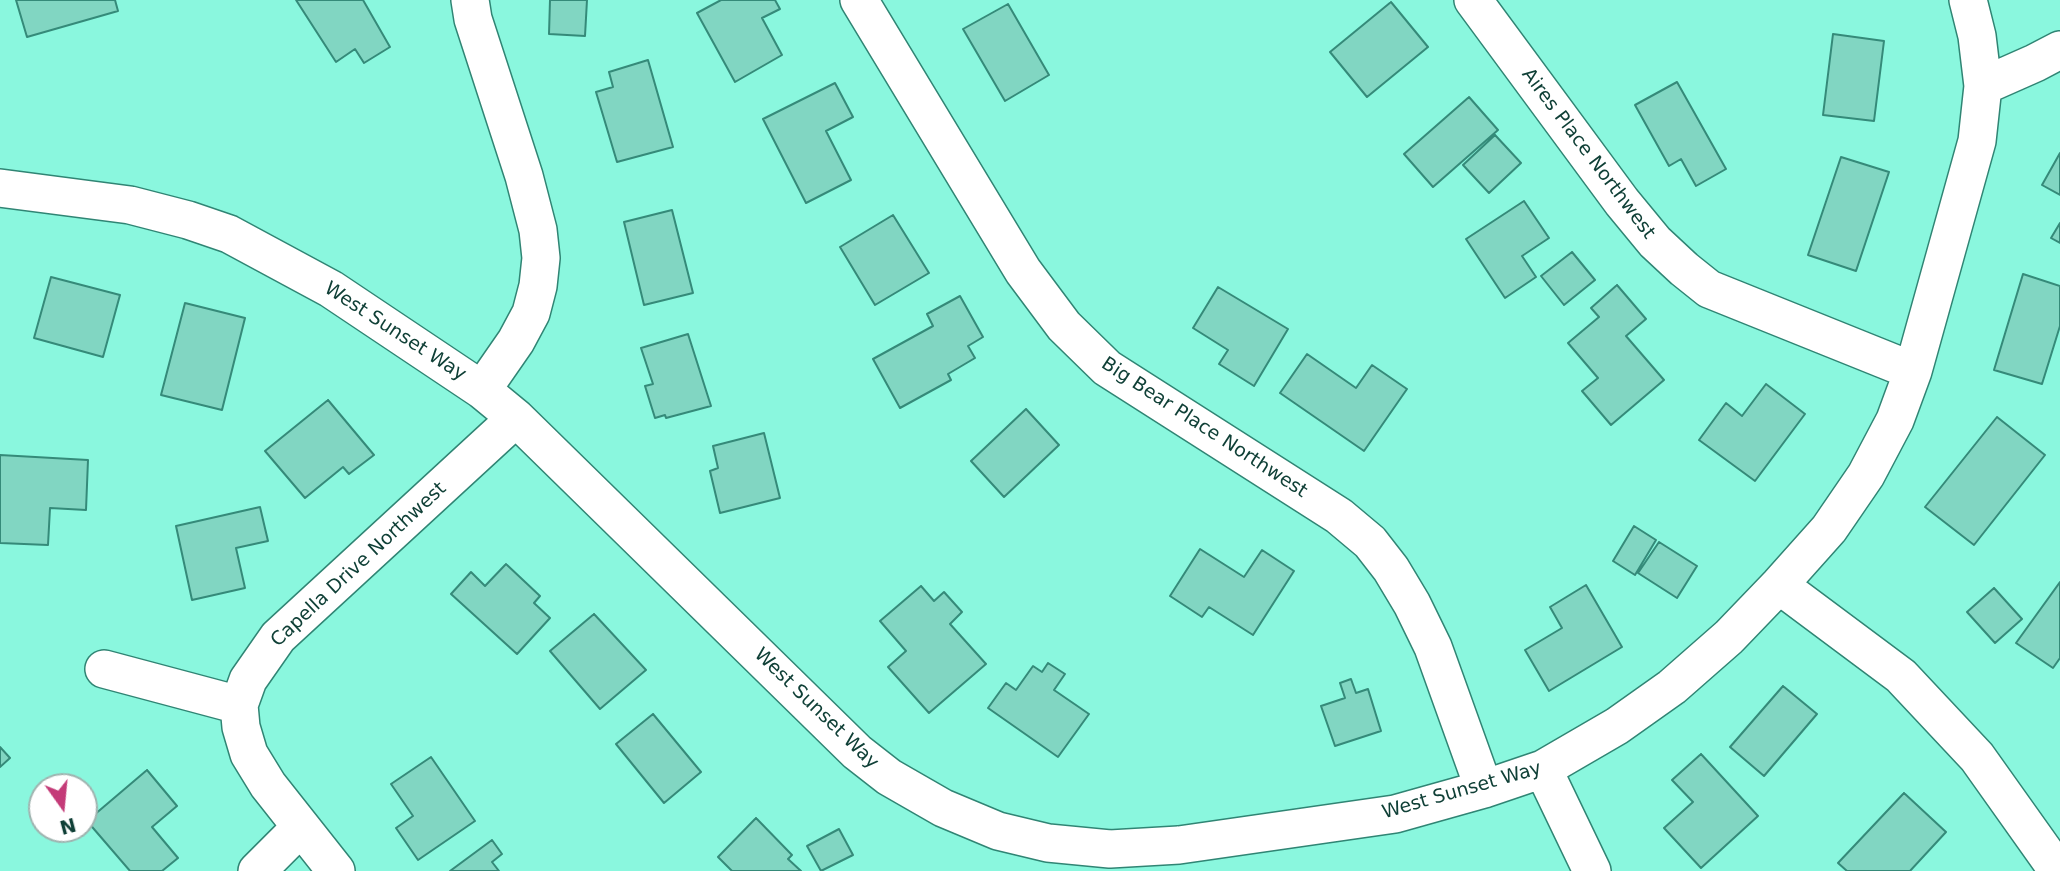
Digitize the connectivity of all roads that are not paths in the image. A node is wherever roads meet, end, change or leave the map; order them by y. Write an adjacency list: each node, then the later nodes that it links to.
1 (470, 0): 9 (street)
2 (859, 0): 15 (street, Big Bear Place Northwest)
3 (1473, 0): 8 (street, Aires Place Northwest)
4 (1968, 0): 6 (street, West Sunset Way)
5 (2060, 50): 6 (street)
6 (1983, 86): 8 (street, West Sunset Way)
7 (0, 188): 9 (street, West Sunset Way)
8 (1913, 371): 11 (street, West Sunset Way)
9 (482, 390): 10 (street, West Sunset Way)
10 (516, 418): 13 (street, Capella Drive Northwest); 15 (street, West Sunset Way)
11 (1779, 585): 14 (street, West Sunset Way); 20 (street)
12 (104, 669): 13 (street)
13 (239, 705): 16 (street)
14 (1543, 769): 15 (street, West Sunset Way); 19 (street)
15 (1484, 789)
16 (301, 827): 17 (street); 18 (street)
17 (257, 871)
18 (336, 871)
19 (1592, 871)
20 (2058, 871)

